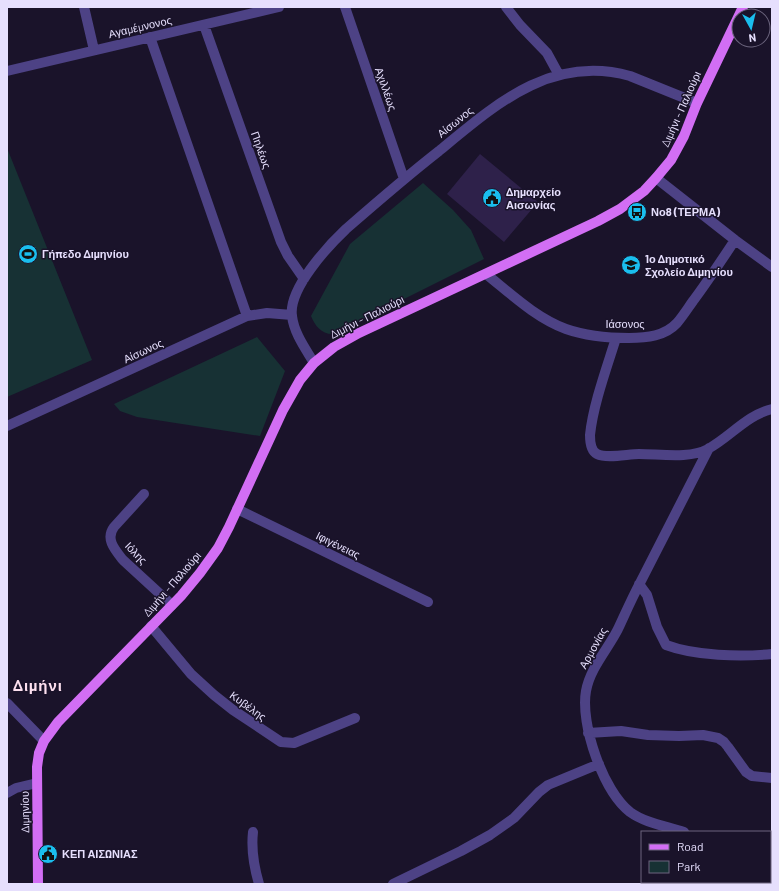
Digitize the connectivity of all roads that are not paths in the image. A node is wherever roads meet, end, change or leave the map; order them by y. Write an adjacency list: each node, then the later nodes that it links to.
1 (84, 7): 8 (street)
2 (279, 7): 5 (street, Αγαμέμνονος)
3 (345, 7): 13 (street, Αχιλλέως)
4 (506, 7): 10 (street)
5 (204, 25): 7 (street, Αγαμέμνονος); 17 (street, Πηλέως)
6 (731, 28): 11 (main road, Διμήνι - Παλιούρι)
7 (150, 37): 8 (street, Αγαμέμνονος); 19 (street)
8 (94, 50): 9 (street, Αγαμέμνονος)
9 (7, 71)
10 (559, 75): 11 (street, Αίσωνος); 13 (street, Αίσωνος)
11 (697, 103): 12 (main road, Διμήνι - Παλιούρι)
12 (656, 178): 14 (street); 16 (main road, Διμήνι - Παλιούρι)
13 (404, 179): 17 (street, Αίσωνος)
14 (735, 240): 15 (street); 20 (street, Ιάσονος)
15 (772, 268)
16 (486, 274): 20 (street, Ιάσονος); 21 (main road, Διμήνι - Παλιούρι)
17 (304, 279): 18 (street, Αίσωνος)
18 (292, 315): 19 (street, Αίσωνος); 21 (street)
19 (247, 316): 23 (street, Αίσωνος)
20 (616, 338): 24 (street)
21 (314, 363): 26 (main road, Διμήνι - Παλιούρι)
22 (772, 409): 24 (street)
23 (7, 426)
24 (710, 448): 27 (street, Αρμονίας)
25 (144, 494): 29 (street, Ιόλης)
26 (237, 509): 28 (street, Ιφιγένειας); 29 (main road, Διμήνι - Παλιούρι)
27 (639, 584): 31 (street); 34 (street, Αρμονίας)
28 (428, 602)
29 (172, 604): 30 (main road, Διμήνι - Παλιούρι)
30 (151, 626): 33 (street, Κυβέλης); 35 (main road, Διμήνι - Παλιούρι)
31 (772, 654)
32 (7, 703): 35 (street)
33 (355, 718)
34 (588, 733): 36 (street, Αρμονίας); 37 (street)
35 (44, 741): 38 (main road, Διμηνίου)
36 (599, 764): 40 (street, Αρμονίας); 44 (street)
37 (772, 778)
38 (37, 784): 39 (street); 42 (main road, Διμηνίου)
39 (7, 793)
40 (681, 831)
41 (253, 832): 43 (street)
42 (38, 884)
43 (259, 884)
44 (393, 884)

